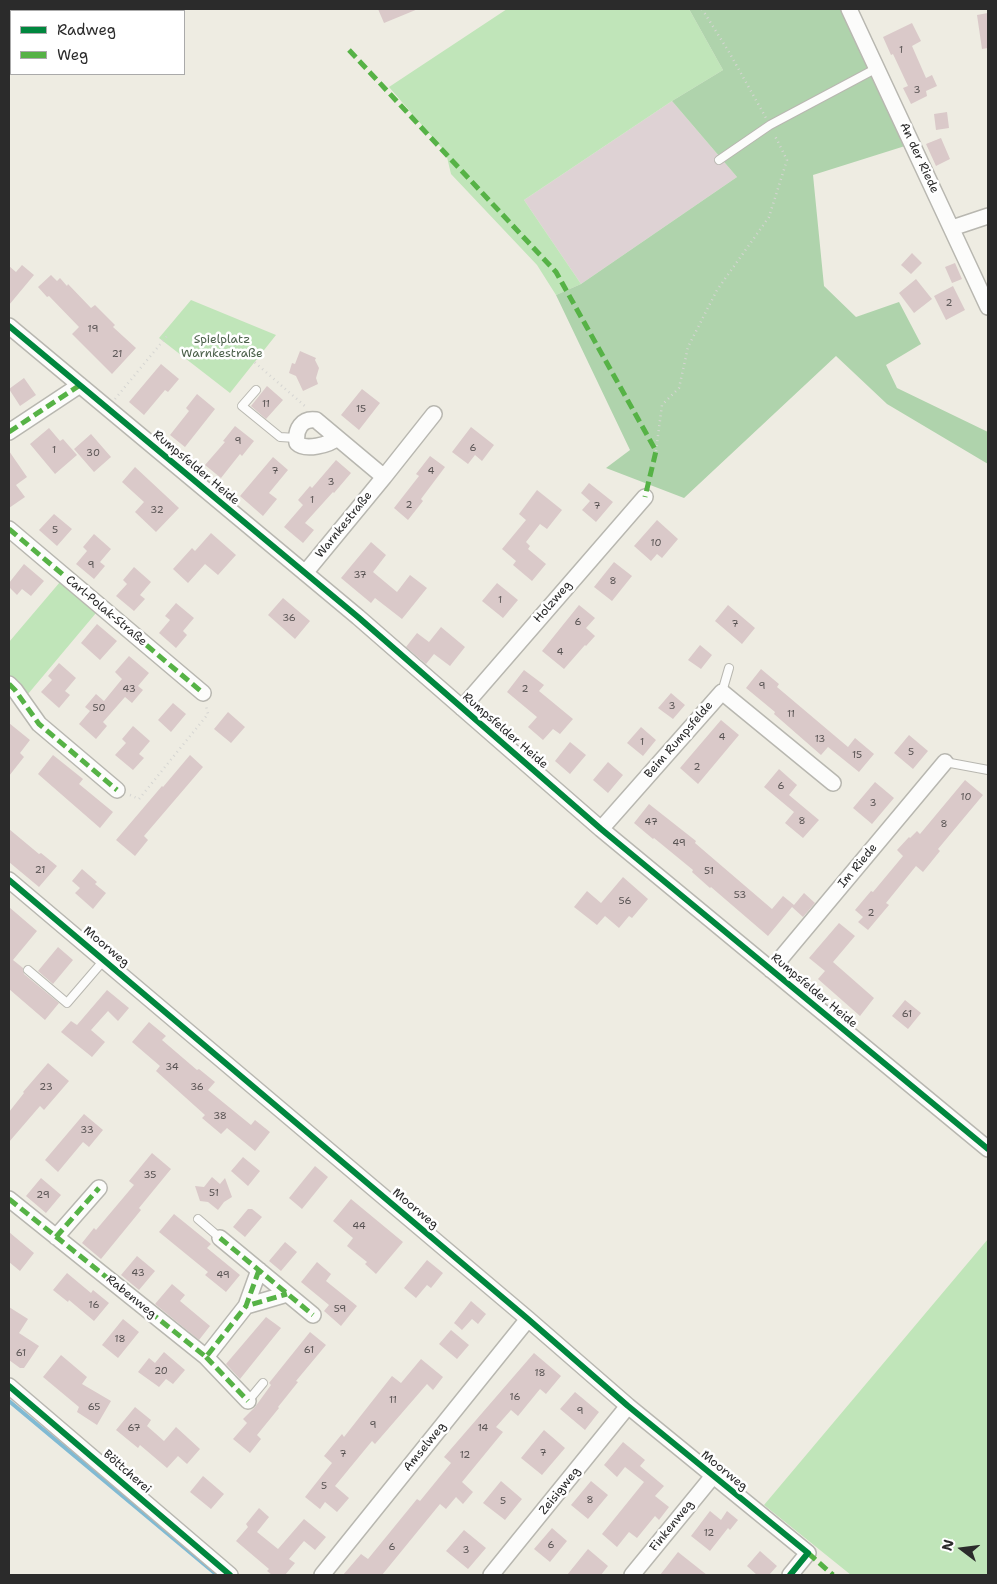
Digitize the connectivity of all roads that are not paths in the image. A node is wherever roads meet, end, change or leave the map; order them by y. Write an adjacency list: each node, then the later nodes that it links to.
1 (848, 9): 2 (street, An der Riede)
2 (877, 68): 3 (lane); 5 (street, An der Riede)
3 (719, 160)
4 (988, 216): 5 (street)
5 (952, 228): 6 (street, An der Riede)
6 (988, 307)
7 (9, 326): 8 (street, Rumpsfelder Heide)
8 (80, 385): 11 (street); 17 (street, Rumpsfelder Heide)
9 (256, 390): 12 (lane)
10 (434, 414): 14 (street, Warnkestraße)
11 (9, 432)
12 (296, 438): 13 (street); 13 (street)
13 (337, 438): 14 (street)
14 (384, 477): 17 (street, Warnkestraße)
15 (645, 496): 22 (street, Holzweg)
16 (9, 529): 20 (street, Carl-Polak-Straße)
17 (305, 573): 22 (street, Rumpsfelder Heide)
18 (728, 668): 21 (lane)
19 (9, 684): 26 (street)
20 (202, 692)
21 (722, 692): 25 (street, Beim Rumpsfelde); 27 (street, Beim Rumpsfelde)
22 (462, 708): 27 (street, Rumpsfelder Heide)
23 (945, 762): 24 (lane); 31 (street, Im Riede)
24 (988, 770)
25 (833, 783)
26 (117, 790)
27 (601, 830): 31 (street, Rumpsfelder Heide)
28 (9, 880): 29 (street, Moorweg)
29 (104, 960): 30 (lane); 42 (street, Moorweg)
30 (28, 970)
31 (772, 970): 32 (street, Rumpsfelder Heide)
32 (988, 1149)
33 (98, 1188): 36 (street)
34 (9, 1199): 36 (street, Rabenweg)
35 (198, 1219): 37 (lane)
36 (56, 1237): 43 (street, Rabenweg)
37 (220, 1238): 38 (street)
38 (259, 1270): 39 (street); 40 (street)
39 (287, 1294): 40 (street); 41 (street)
40 (246, 1306): 43 (street)
41 (313, 1315)
42 (528, 1319): 47 (street, Moorweg); 50 (street, Amselweg)
43 (206, 1357): 46 (street, Rabenweg)
44 (262, 1383): 46 (lane)
45 (9, 1386): 49 (street, Böttcherei)
46 (248, 1401)
47 (628, 1406): 48 (street, Moorweg); 51 (street, Zeisigweg)
48 (713, 1476): 52 (street, Finkenweg); 53 (street, Moorweg)
49 (230, 1575)
50 (322, 1575)
51 (491, 1575)
52 (632, 1575)
53 (790, 1575)

